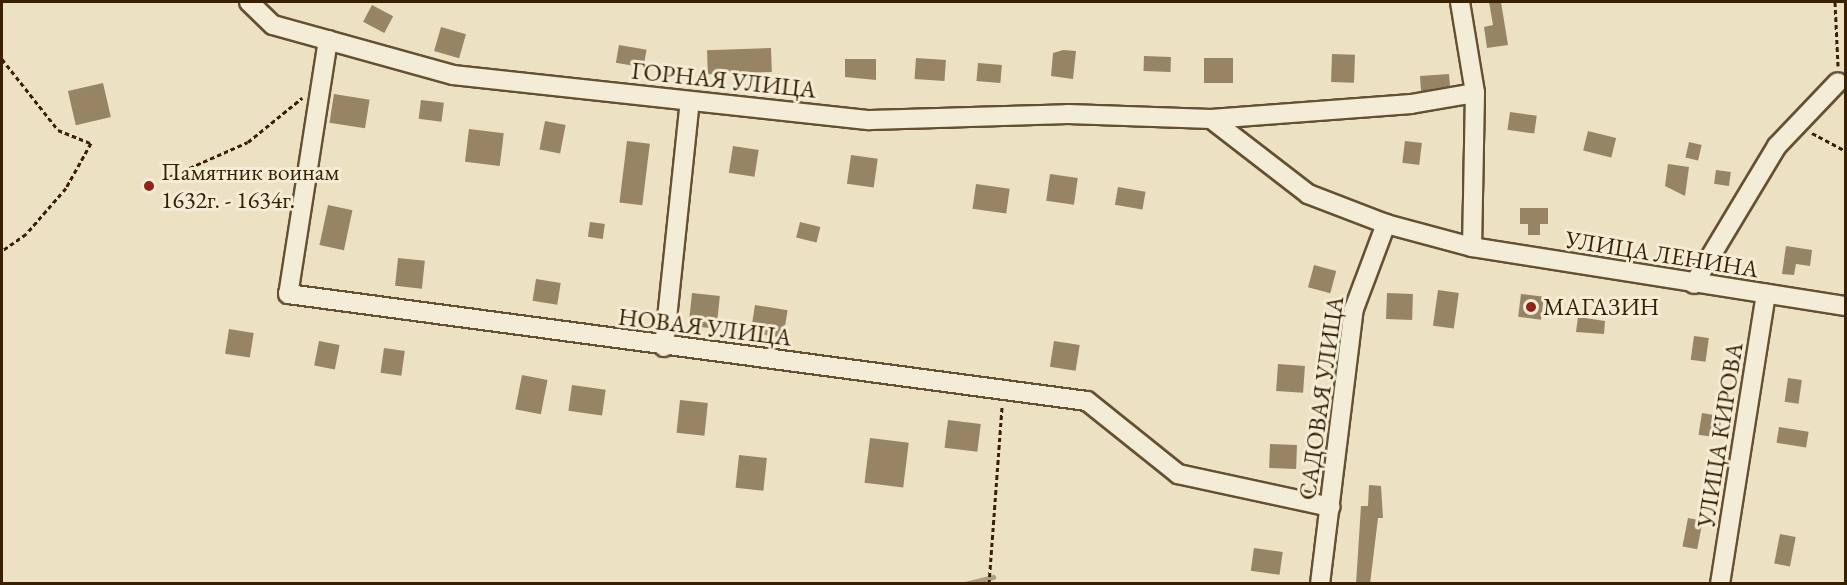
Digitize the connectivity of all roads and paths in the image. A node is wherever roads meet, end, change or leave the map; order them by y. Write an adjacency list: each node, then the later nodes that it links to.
1 (249, 2): 4 (street, ГОРНАЯ УЛИЦА)
2 (1460, 2): 8 (street)
3 (1835, 2): 7 (path)
4 (327, 48): 6 (street, НОВАЯ УЛИЦА); 9 (street, ГОРНАЯ УЛИЦА)
5 (2, 59): 16 (path)
6 (321, 82): 13 (path); 20 (street, НОВАЯ УЛИЦА)
7 (1838, 82): 11 (street)
8 (1475, 93): 10 (street, ГОРНАЯ УЛИЦА); 15 (street)
9 (690, 101): 10 (street, ГОРНАЯ УЛИЦА); 20 (street)
10 (1211, 119): 14 (street, УЛИЦА ЛЕНИНА)
11 (1798, 124): 12 (path); 17 (street)
12 (1845, 151)
13 (169, 177)
14 (1386, 224): 15 (street, УЛИЦА ЛЕНИНА); 22 (street, САДОВАЯ УЛИЦА)
15 (1472, 247): 17 (street, УЛИЦА ЛЕНИНА)
16 (2, 251)
17 (1694, 284): 18 (street, УЛИЦА ЛЕНИНА)
18 (1766, 294): 19 (street, УЛИЦА ЛЕНИНА); 25 (street, УЛИЦА КИРОВА)
19 (1845, 306)
20 (664, 347): 21 (street, НОВАЯ УЛИЦА)
21 (1003, 387): 22 (street, НОВАЯ УЛИЦА); 23 (path)
22 (1330, 507): 24 (street, САДОВАЯ УЛИЦА)
23 (989, 584)
24 (1320, 584)
25 (1720, 584)

